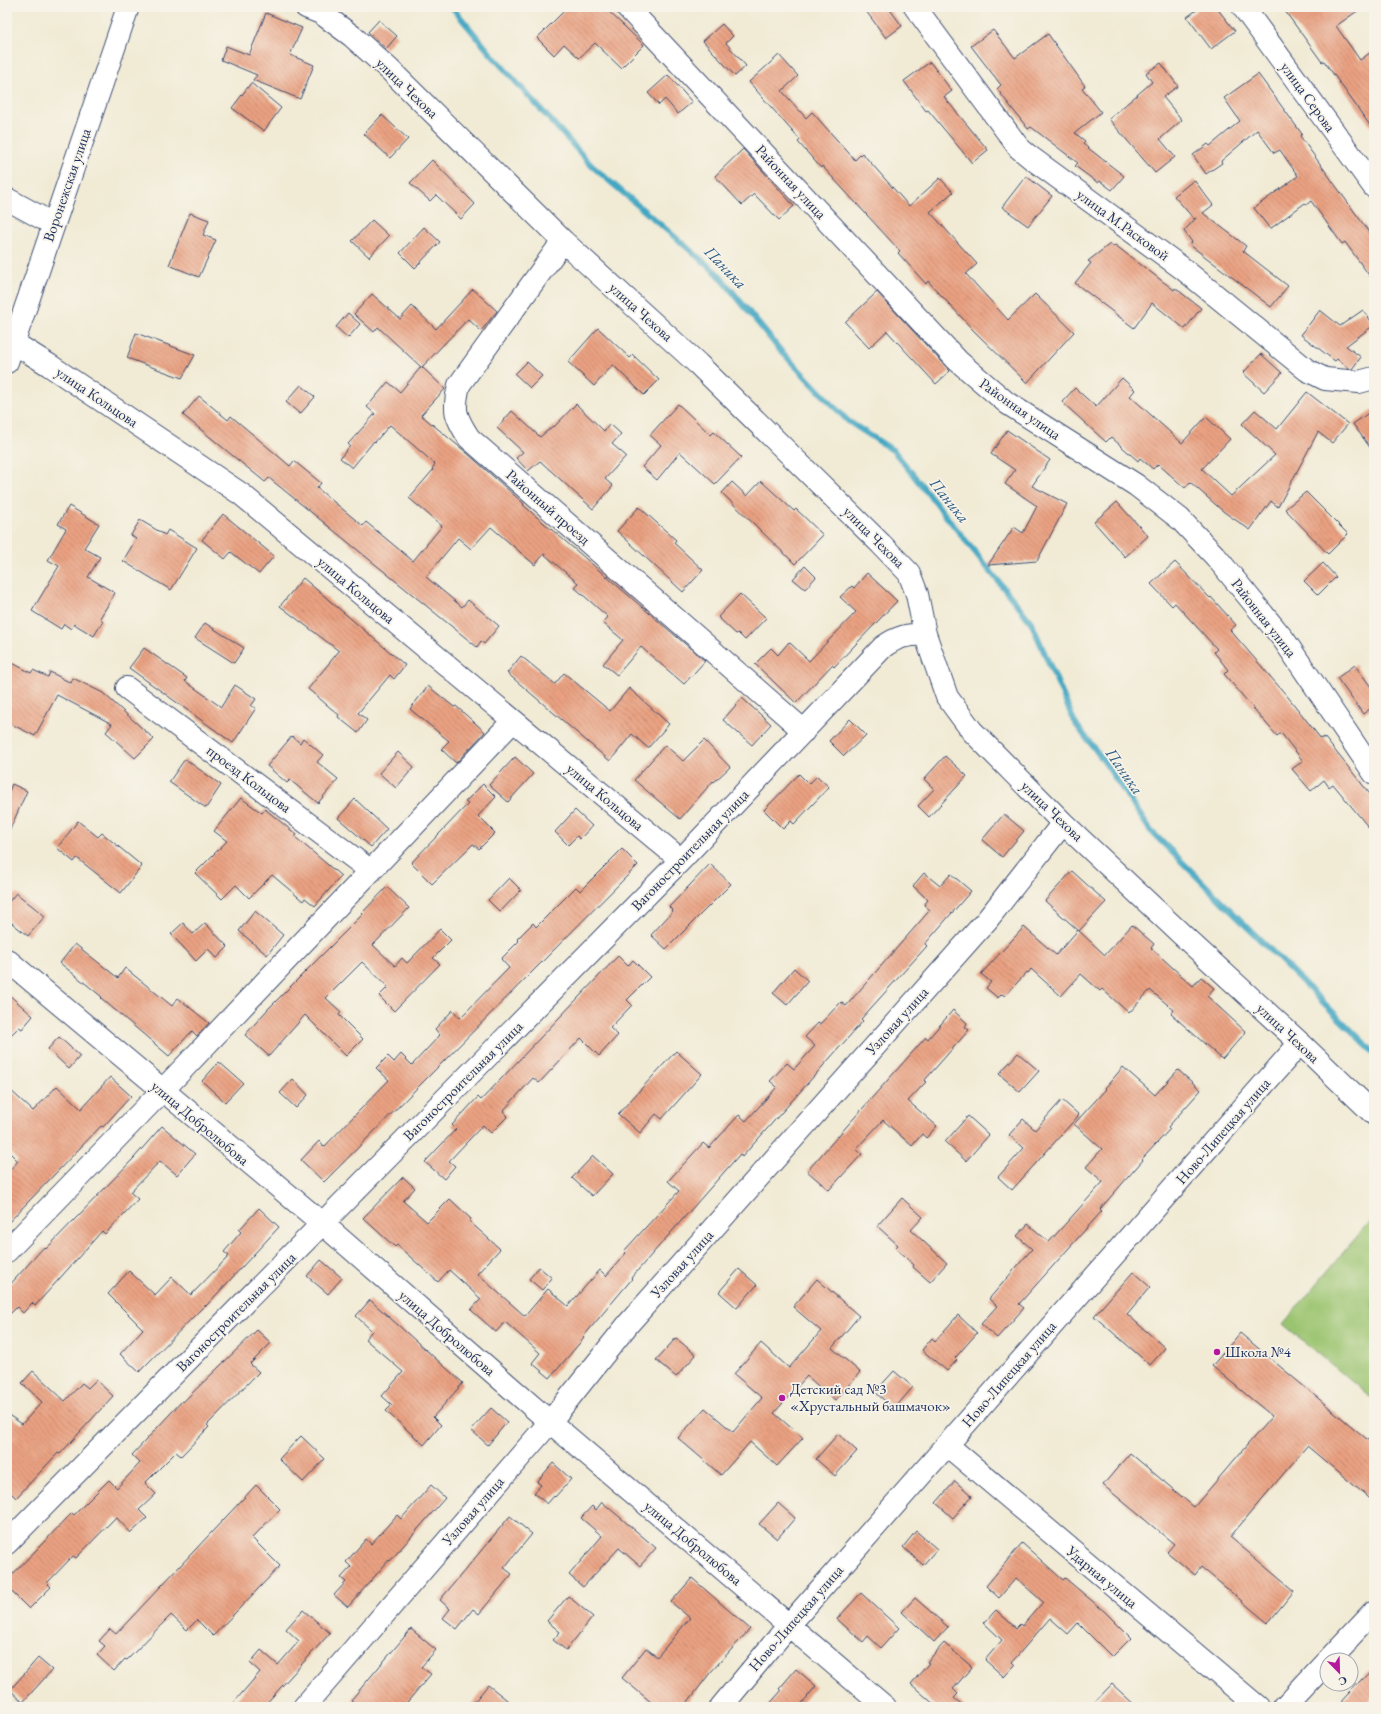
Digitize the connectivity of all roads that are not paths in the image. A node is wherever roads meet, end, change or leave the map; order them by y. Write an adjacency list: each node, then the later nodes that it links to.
1 (128, 7): 8 (street, Воронежская улица)
2 (306, 7): 9 (street, улица Чехова)
3 (627, 7): 16 (street, Районная улица)
4 (915, 7): 11 (street, улица М.Расковой)
5 (1243, 7): 6 (street, улица Серова)
6 (1374, 187)
7 (7, 199): 8 (street)
8 (53, 224): 10 (street, Воронежская улица)
9 (563, 241): 12 (street, улица Чехова); 15 (street, Районный проезд)
10 (10, 353): 14 (street, улица Кольцова)
11 (1374, 378)
12 (925, 634): 15 (street, Вагоностроительная улица); 17 (street, улица Чехова)
13 (127, 688): 19 (street, проезд Кольцова)
14 (513, 721): 18 (street, улица Кольцова); 19 (street)
15 (804, 730): 18 (street, Вагоностроительная улица)
16 (1374, 773)
17 (1063, 823): 21 (street, улица Чехова); 26 (street, Узловая улица)
18 (681, 860): 24 (street, Вагоностроительная улица)
19 (371, 871): 22 (street)
20 (7, 960): 22 (street, улица Добролюбова)
21 (1300, 1043): 23 (street, улица Чехова); 27 (street, Ново-Липецкая улица)
22 (162, 1091): 24 (street, улица Добролюбова); 25 (street)
23 (1374, 1114)
24 (323, 1224): 26 (street, улица Добролюбова); 28 (street, Вагоностроительная улица)
25 (7, 1251)
26 (550, 1422): 30 (street, улица Добролюбова); 33 (street, Узловая улица)
27 (947, 1445): 30 (street, Ново-Липецкая улица); 36 (street, Ударная улица)
28 (7, 1543)
29 (1374, 1611): 31 (street)
30 (789, 1625): 34 (street, Ново-Липецкая улица); 35 (street, улица Добролюбова)
31 (1336, 1652)
32 (1319, 1670): 37 (street)
33 (304, 1707)
34 (721, 1707)
35 (885, 1707)
36 (1258, 1707)
37 (1284, 1707)

